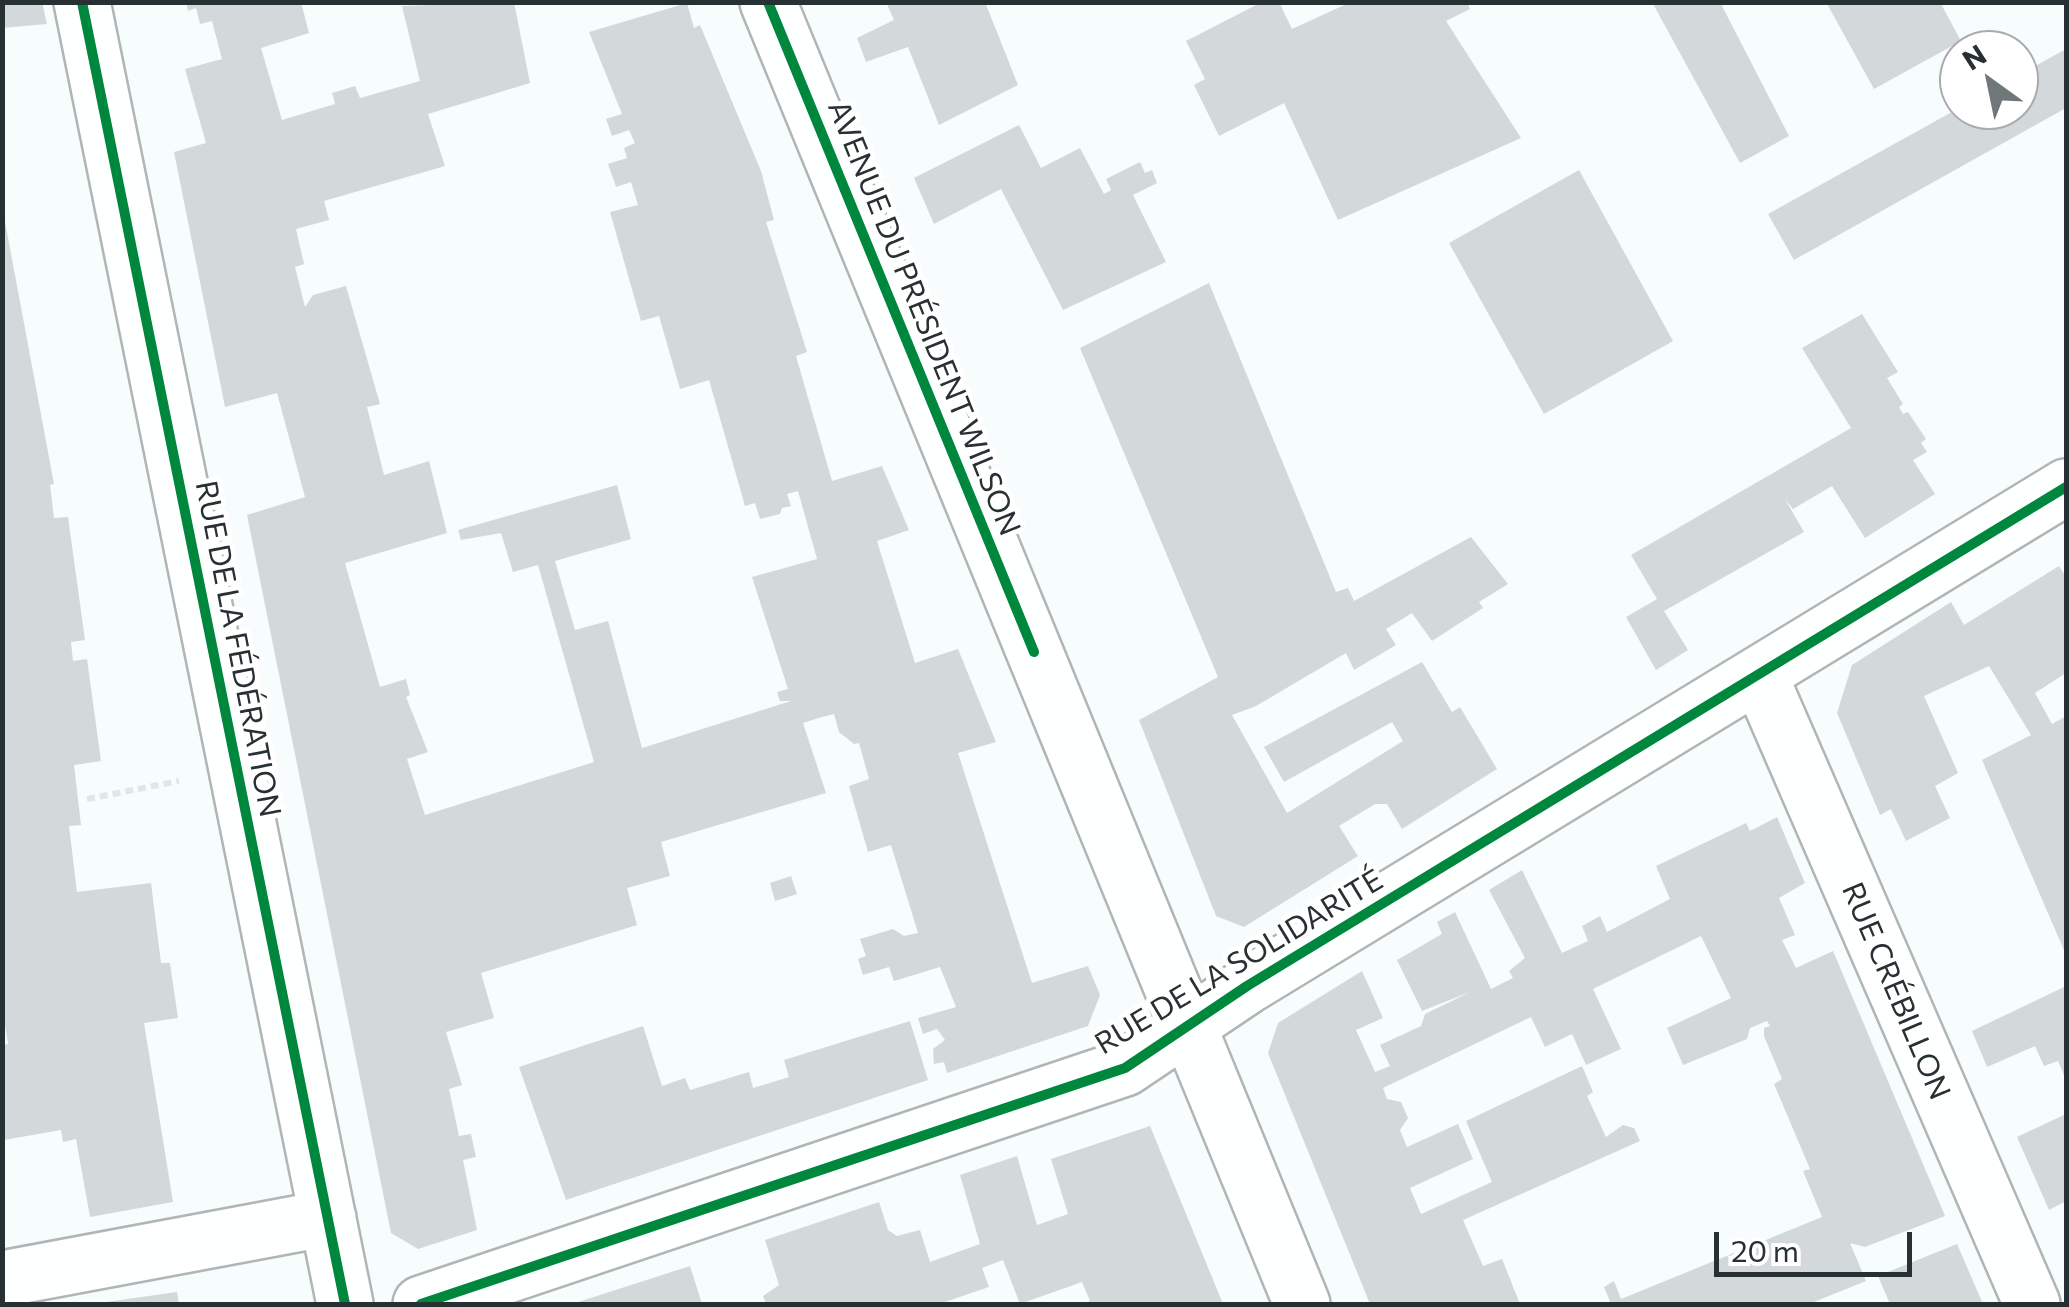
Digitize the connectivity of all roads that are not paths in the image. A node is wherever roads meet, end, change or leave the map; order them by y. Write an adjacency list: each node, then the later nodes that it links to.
1 (82, 2): 6 (street, RUE DE LA FÉDÉRATION)
2 (768, 2): 5 (street, AVENUE DU PRÉSIDENT WILSON)
3 (2066, 487): 4 (street, RUE DE LA SOLIDARITÉ)
4 (1760, 677): 5 (street, RUE DE LA SOLIDARITÉ); 11 (street, RUE CRÉBILLON)
5 (1188, 1029): 9 (street, RUE DE LA SOLIDARITÉ); 10 (street, AVENUE DU PRÉSIDENT WILSON)
6 (328, 1218): 7 (street); 8 (street, RUE DE LA FÉDÉRATION)
7 (2, 1279)
8 (345, 1304)
9 (421, 1304)
10 (1302, 1304)
11 (2032, 1304)

